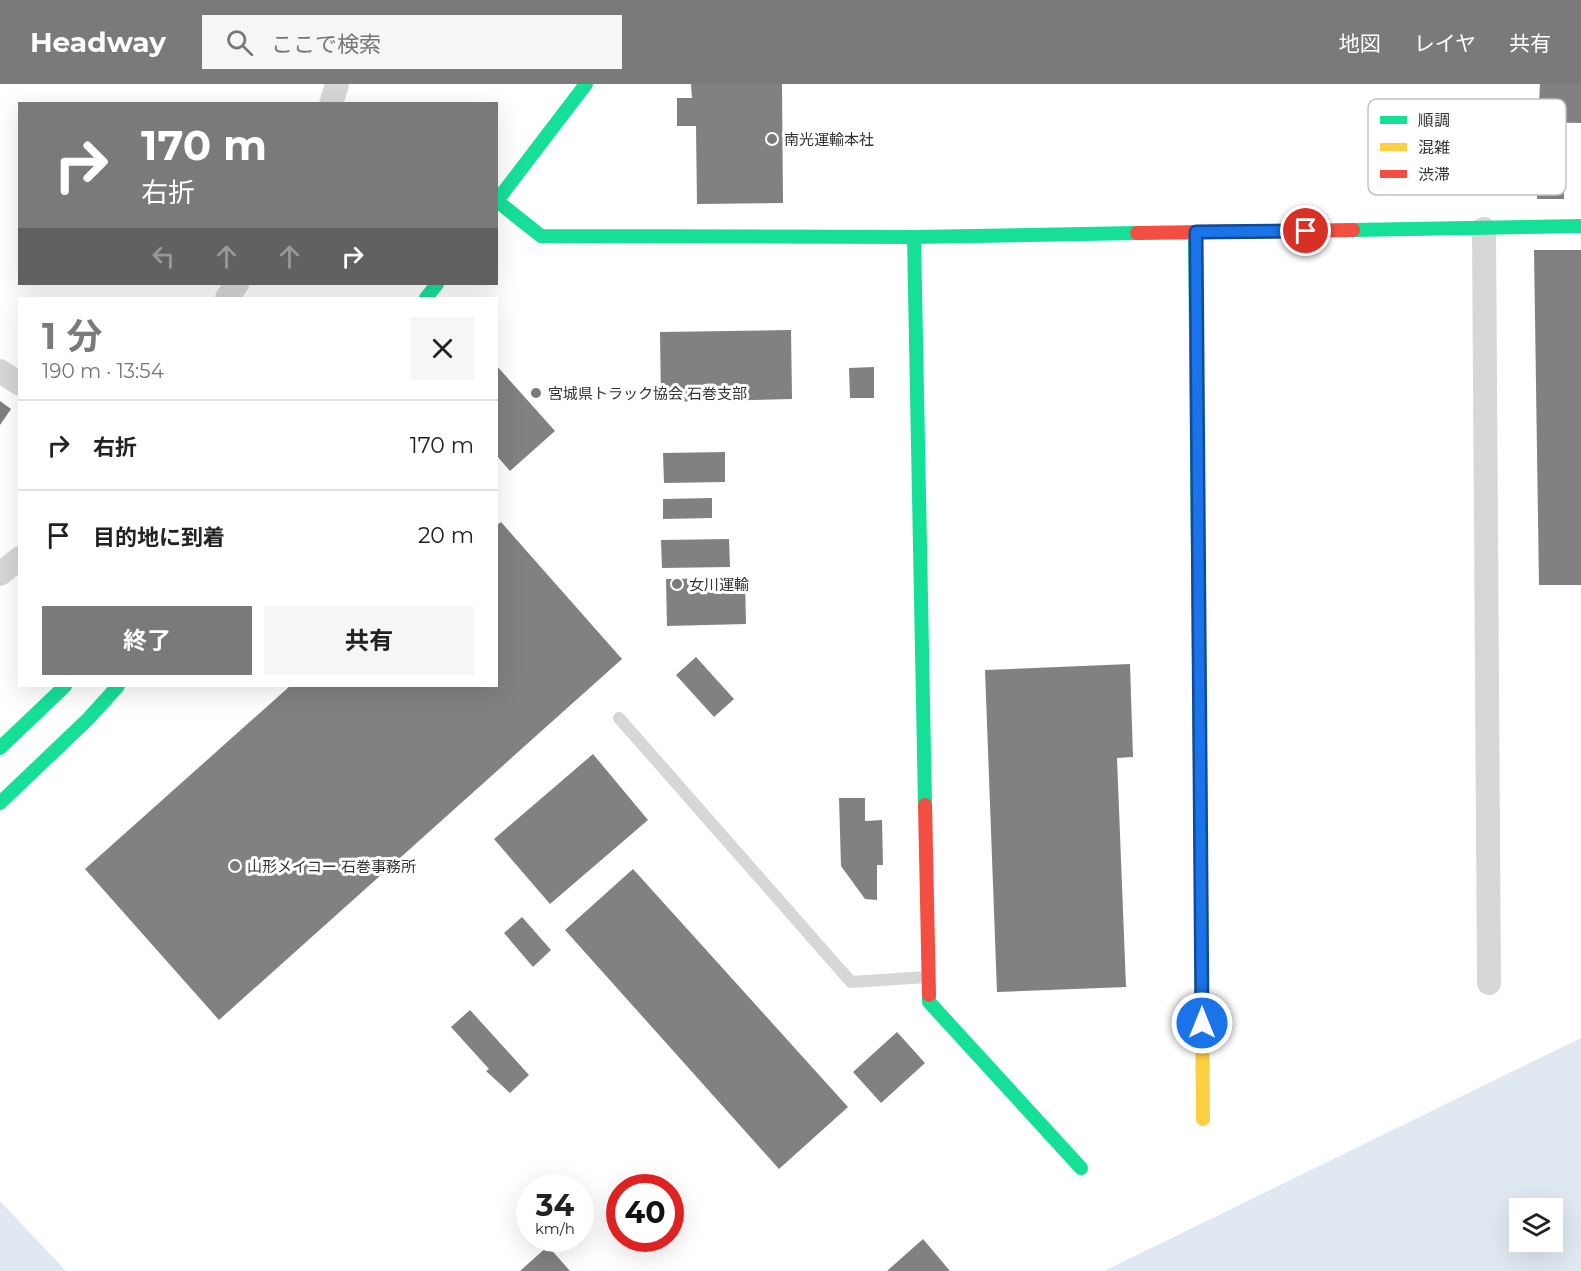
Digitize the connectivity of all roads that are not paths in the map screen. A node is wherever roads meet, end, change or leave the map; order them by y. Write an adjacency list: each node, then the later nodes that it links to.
1 (337, 84): 3 (street)
2 (586, 84): 4 (street)
3 (332, 102)
4 (498, 200)
5 (498, 202): 9 (street)
6 (1581, 226): 7 (street)
7 (1484, 229): 8 (street); 22 (street)
8 (1196, 232): 9 (street); 23 (street)
9 (914, 237): 21 (street)
10 (436, 285): 11 (street)
11 (427, 297)
12 (0, 371): 13 (street)
13 (18, 383)
14 (18, 560): 15 (street)
15 (0, 574)
16 (64, 687): 19 (street)
17 (117, 687): 20 (street)
18 (619, 718): 21 (lane)
19 (0, 748)
20 (0, 803)
21 (928, 977): 24 (street)
22 (1489, 983)
23 (1203, 1119)
24 (1081, 1168)

